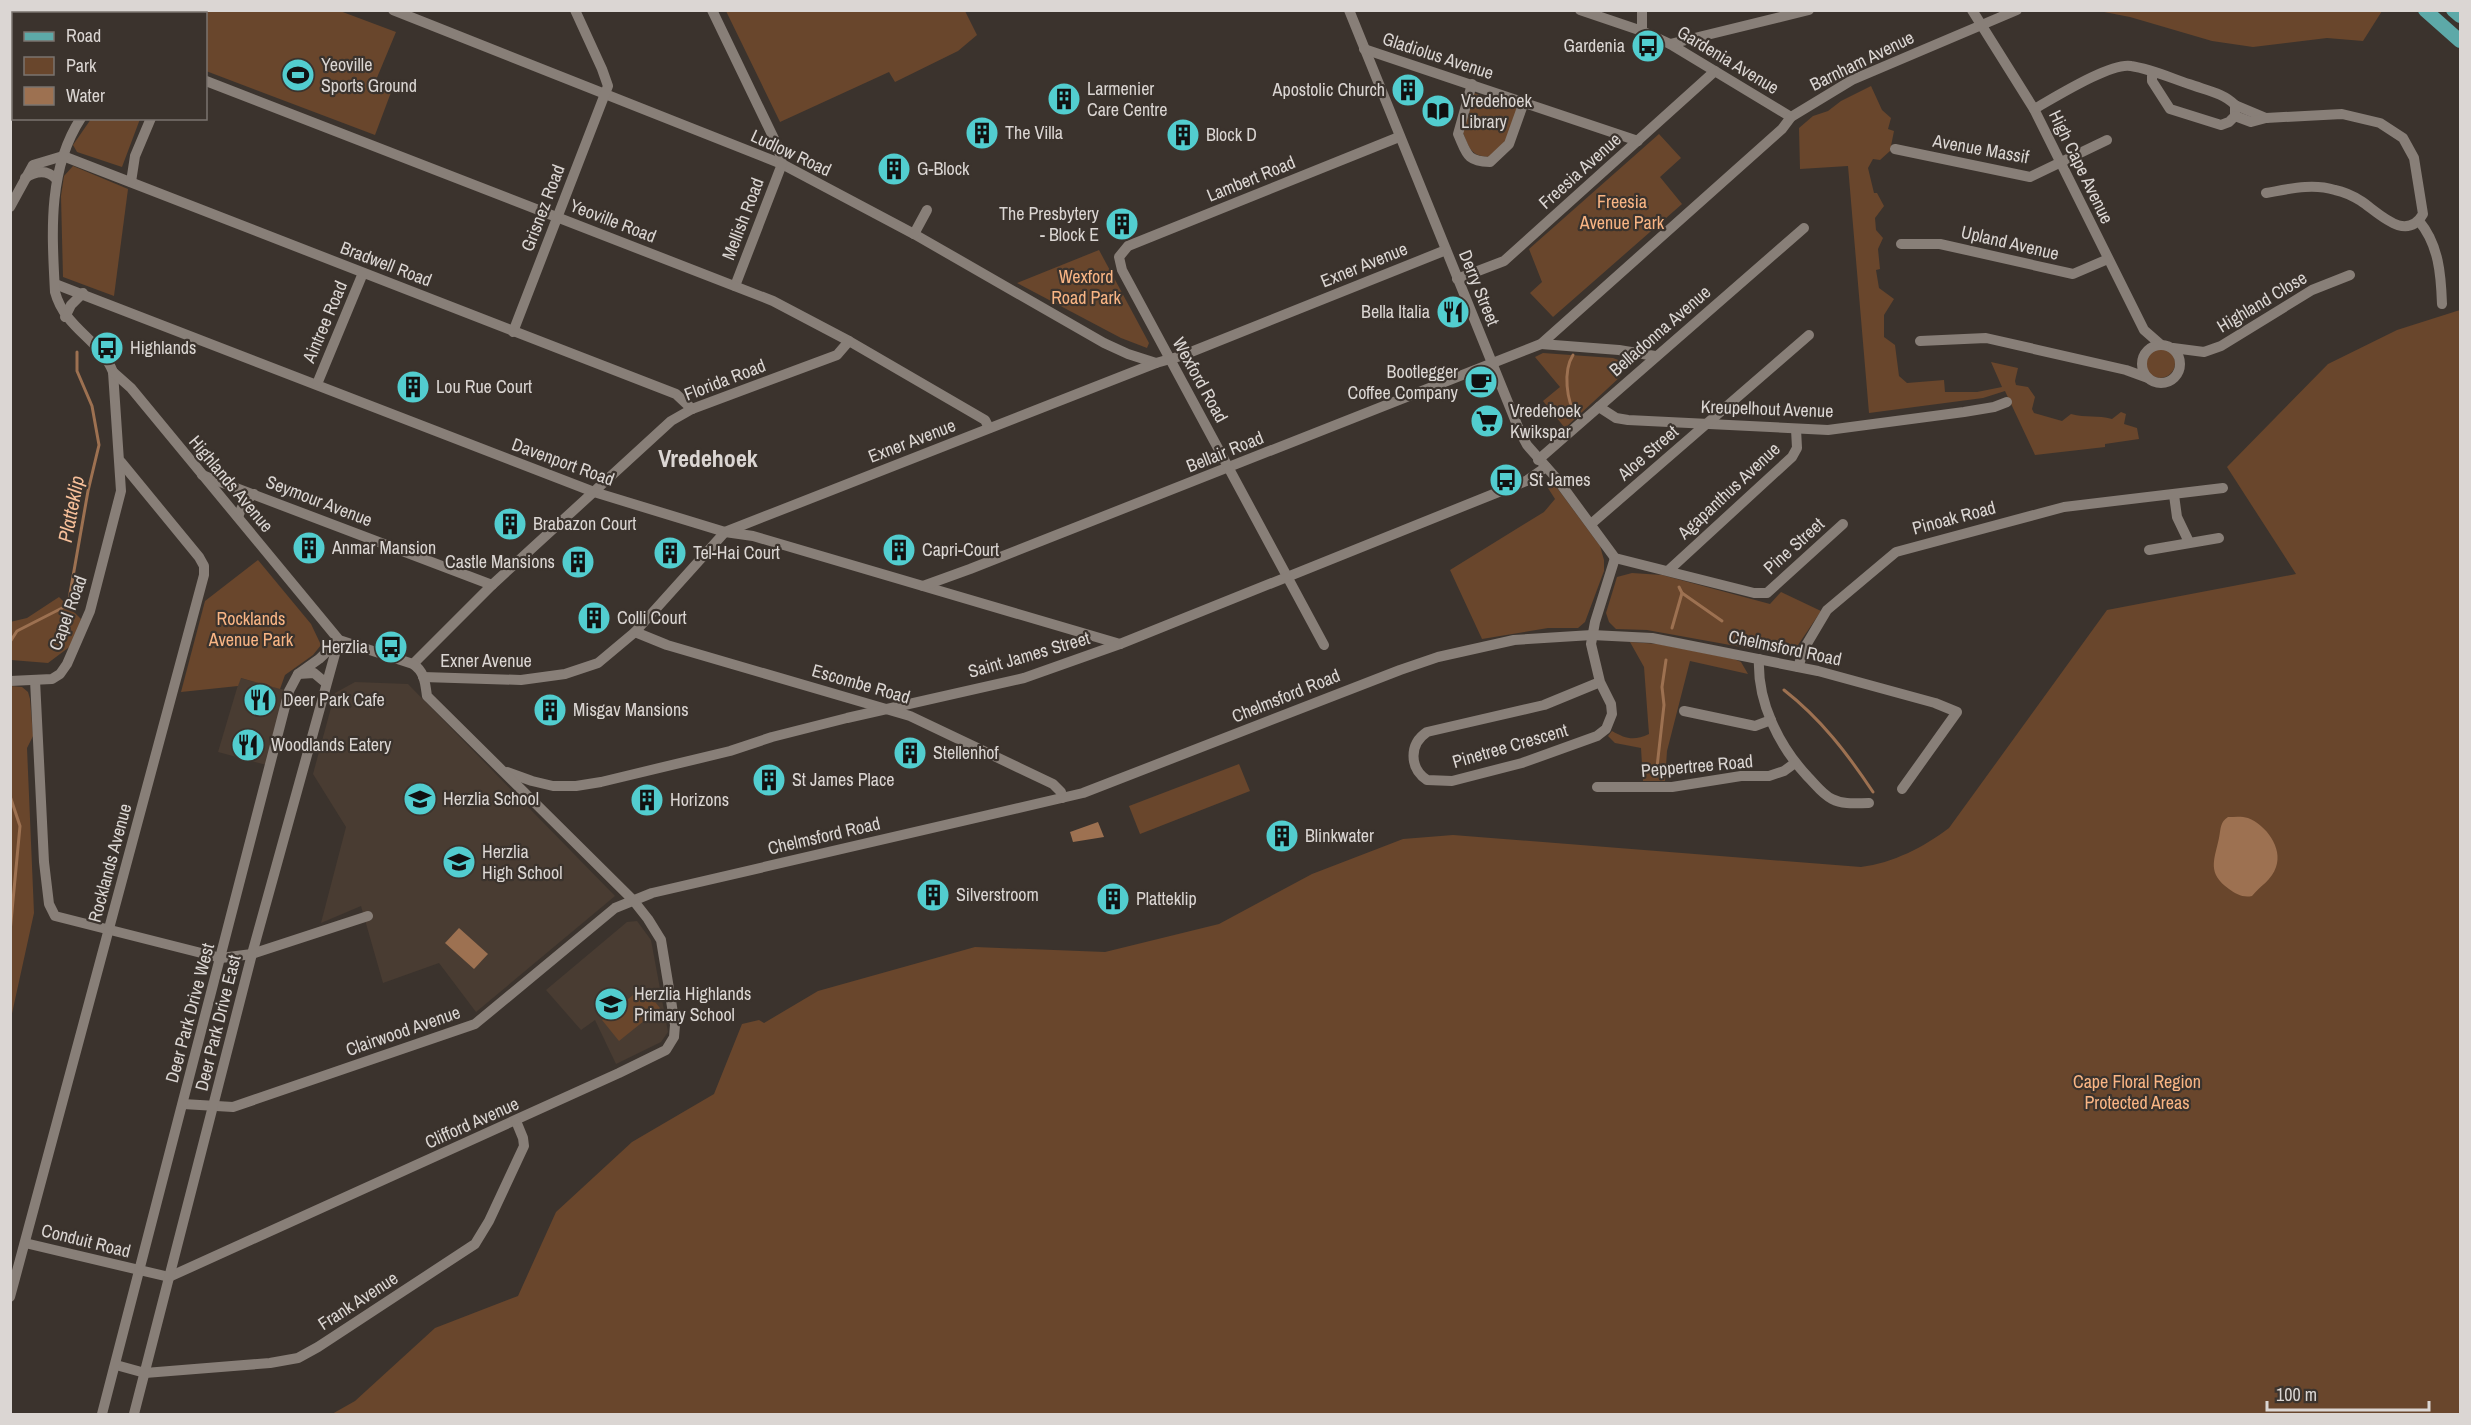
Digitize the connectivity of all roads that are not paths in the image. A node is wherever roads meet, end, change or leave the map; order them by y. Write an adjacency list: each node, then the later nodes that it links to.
1 (393, 10): 22 (street, Ludlow Road)
2 (575, 10): 22 (street)
3 (712, 10): 34 (street)
4 (1349, 10): 17 (street, Derry Street)
5 (1580, 10): 14 (street, Gardenia Avenue)
6 (1642, 10): 14 (street)
7 (1809, 10): 16 (street)
8 (1972, 10): 13 (street, High Cape Avenue)
9 (2017, 10): 13 (street, Barnham Avenue)
10 (2425, 10): 15 (main road)
11 (2453, 10): 12 (main road)
12 (2460, 16)
13 (1980, 24): 24 (street, High Cape Avenue); 26 (street, Barnham Avenue)
14 (1642, 31): 16 (street, Gardenia Avenue)
15 (2460, 41)
16 (1670, 44): 18 (street, Gardenia Avenue)
17 (1364, 49): 21 (street, Gladiolus Avenue); 29 (street, Derry Street)
18 (1716, 71): 26 (street, Gardenia Avenue); 31 (street, Freesia Avenue)
19 (2152, 72): 24 (street); 25 (street); 25 (street)
20 (207, 81): 42 (street, Yeoville Road)
21 (1472, 84): 23 (street, Gladiolus Avenue); 23 (street)
22 (605, 95): 34 (street, Ludlow Road); 42 (street, Grisnez Road)
23 (1524, 102): 31 (street, Gladiolus Avenue)
24 (2034, 109): 35 (street, High Cape Avenue)
25 (2235, 111): 43 (street)
26 (1791, 117): 63 (street, Barnham Avenue)
27 (80, 120): 33 (street)
28 (150, 120): 38 (street)
29 (1399, 136): 47 (street, Derry Street); 48 (street, Lambert Road)
30 (2107, 140): 35 (street, Avenue Massif)
31 (1638, 141): 52 (street, Freesia Avenue)
32 (1895, 149): 35 (street, Avenue Massif)
33 (63, 156): 36 (street); 37 (street); 38 (street, Bradwell Road)
34 (782, 164): 45 (street, Ludlow Road); 54 (street, Mellish Road)
35 (2060, 164): 49 (street, High Cape Avenue)
36 (25, 178): 37 (street); 40 (street)
37 (56, 179): 53 (street)
38 (131, 182): 50 (street, Bradwell Road)
39 (2266, 193): 43 (street)
40 (10, 207)
41 (927, 210): 45 (street)
42 (557, 217): 54 (street, Yeoville Road); 59 (street, Grisnez Road)
43 (2419, 221): 56 (street)
44 (1804, 228): 67 (street, Belladonna Avenue)
45 (914, 234): 72 (street, Ludlow Road)
46 (1901, 244): 49 (street, Upland Avenue)
47 (1446, 250): 52 (street, Derry Street); 69 (street, Exner Avenue)
48 (1119, 256): 69 (street, Wexford Road)
49 (2108, 260): 58 (street, High Cape Avenue)
50 (363, 273): 59 (street, Bradwell Road); 76 (street, Aintree Road)
51 (2350, 275): 66 (street, Highland Close)
52 (1457, 279): 70 (street, Derry Street)
53 (55, 284): 55 (street, Davenport Road); 57 (street)
54 (735, 286): 61 (street, Yeoville Road)
55 (83, 293): 57 (street); 76 (street, Davenport Road)
56 (2442, 304)
57 (65, 317): 74 (street, Highlands Avenue)
58 (2144, 330): 64 (street, High Cape Avenue); 68 (street, High Cape Avenue)
59 (513, 332): 79 (street, Bradwell Road)
60 (1809, 335): 80 (street, Aloe Street)
61 (849, 341): 79 (street, Florida Road); 81 (street, Yeoville Road)
62 (1920, 342): 73 (street)
63 (1540, 344): 67 (street); 70 (street, Bellair Road)
64 (2160, 344): 65 (street); 68 (street)
65 (2173, 348): 66 (street, Highland Close); 71 (street)
66 (2190, 352): 71 (street)
67 (1655, 356): 78 (street, Belladonna Avenue)
68 (2143, 358): 73 (street); 75 (street)
69 (1169, 359): 72 (street, Exner Avenue); 85 (street, Wexford Road)
70 (1491, 362): 84 (street, Derry Street); 85 (street, Bellair Road)
71 (2181, 362): 75 (street)
72 (1156, 363): 81 (street, Exner Avenue)
73 (2126, 370): 75 (street)
74 (113, 372): 83 (street, Capel Road); 86 (street, Highlands Avenue)
75 (2148, 378)
76 (317, 384): 88 (street, Davenport Road)
77 (2007, 402): 82 (street, Kreupelhout Avenue)
78 (1599, 407): 80 (street, Kreupelhout Avenue); 84 (street, Belladonna Avenue)
79 (692, 409): 88 (street, Florida Road)
80 (1706, 424): 82 (street, Kreupelhout Avenue); 92 (street, Aloe Street)
81 (989, 428): 94 (street, Exner Avenue)
82 (1796, 429): 100 (street, Agapanthus Avenue)
83 (121, 462): 117 (street, Capel Road); 132 (street, Rocklands Avenue)
84 (1542, 464): 92 (street, Derry Street); 101 (street, Saint James Street)
85 (1230, 468): 99 (street, Bellair Road); 101 (street, Wexford Road)
86 (202, 474): 89 (street, Seymour Avenue); 91 (street, Highlands Avenue)
87 (2223, 488): 90 (street, Pinoak Road)
88 (594, 492): 94 (street, Davenport Road); 102 (street, Florida Road)
89 (255, 494): 91 (street); 102 (street, Seymour Avenue)
90 (2174, 495): 96 (street); 114 (street, Pinoak Road)
91 (238, 517): 108 (street, Highlands Avenue)
92 (1591, 524): 98 (street, Derry Street)
93 (1844, 524): 100 (street, Pine Street)
94 (725, 532): 103 (street, Davenport Road); 106 (street, Exner Avenue)
95 (2219, 538): 96 (street)
96 (2189, 542): 97 (street)
97 (2149, 550)
98 (1615, 558): 100 (street); 107 (street)
99 (970, 570): 103 (street, Bellair Road); 104 (street)
100 (1669, 570)
101 (1287, 579): 109 (street, Saint James Street); 110 (street, Wexford Road)
102 (492, 585): 113 (street, Florida Road)
103 (923, 586): 104 (street, Davenport Road)
104 (960, 596): 105 (street, Davenport Road)
105 (1073, 630): 109 (street, Davenport Road); 111 (street)
106 (635, 632): 116 (street, Exner Avenue); 121 (street, Escombe Road)
107 (1592, 635): 112 (street, Chelmsford Road); 119 (street, Pinetree Crescent); 128 (street, Chelmsford Road)
108 (339, 640): 113 (street); 115 (street); 120 (street, Deer Park Drive East)
109 (1120, 644): 111 (street, Saint James Street)
110 (1324, 645)
111 (1087, 656): 121 (street, Saint James Street)
112 (1760, 659): 114 (street, Chelmsford Road); 123 (street)
113 (413, 664): 116 (street)
114 (1798, 667): 127 (street, Chelmsford Road)
115 (298, 674): 120 (street); 134 (street, Deer Park Drive West)
116 (423, 677): 125 (street)
117 (35, 680): 118 (street, Capel Road); 132 (street)
118 (10, 681)
119 (1600, 682): 119 (street, Pinetree Crescent)
120 (326, 683): 133 (street, Deer Park Drive East)
121 (886, 709): 125 (street, Saint James Street); 128 (street, Escombe Road)
122 (1684, 711): 123 (street)
123 (1771, 720): 124 (street)
124 (1795, 763): 126 (street, Peppertree Road); 129 (street)
125 (498, 768): 130 (street)
126 (1597, 787)
127 (1902, 789)
128 (1062, 798): 130 (street, Chelmsford Road)
129 (1869, 803)
130 (633, 900): 136 (street, Clairwood Avenue); 137 (street, Clifford Avenue)
131 (368, 916): 133 (street)
132 (109, 931): 134 (street); 138 (street, Rocklands Avenue)
133 (252, 954): 134 (street); 136 (street, Deer Park Drive East)
134 (222, 958): 135 (street, Deer Park Drive West)
135 (183, 1104): 136 (street, Clairwood Avenue); 139 (street, Deer Park Drive West)
136 (214, 1106): 140 (street, Deer Park Drive East)
137 (516, 1121): 140 (street, Clifford Avenue); 143 (street, Frank Avenue)
138 (25, 1243): 139 (street, Conduit Road); 141 (street, Rocklands Avenue)
139 (140, 1272): 140 (street); 142 (street, Deer Park Drive West)
140 (169, 1277): 143 (street, Deer Park Drive East)
141 (10, 1297)
142 (116, 1365): 143 (street, Frank Avenue); 144 (street, Deer Park Drive West)
143 (145, 1373): 145 (street, Deer Park Drive East)
144 (102, 1414)
145 (134, 1414)

